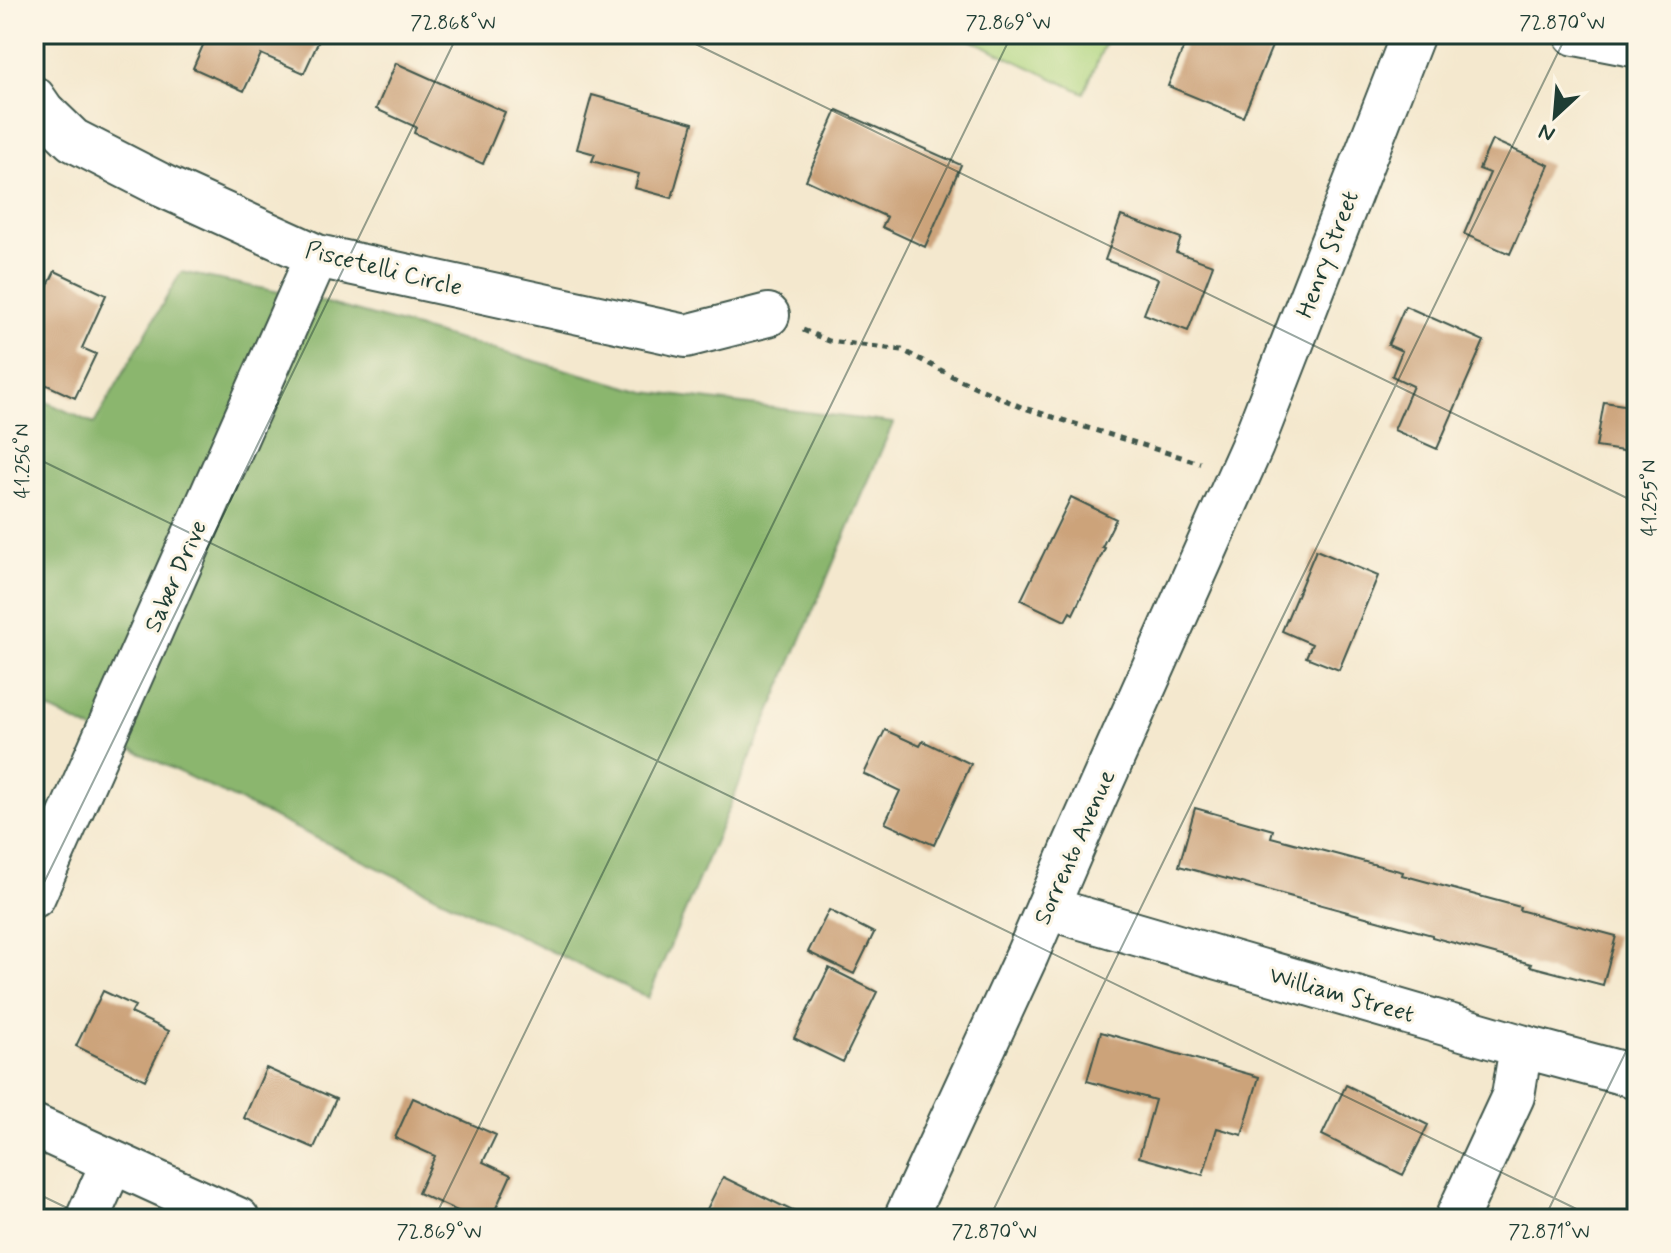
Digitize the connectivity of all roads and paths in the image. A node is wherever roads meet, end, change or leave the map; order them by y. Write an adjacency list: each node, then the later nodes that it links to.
1 (1413, 34): 7 (street, Henry Street)
2 (1575, 34): 3 (street)
3 (1637, 46)
4 (34, 98): 5 (street, Piscetelli Circle)
5 (317, 256): 6 (street, Piscetelli Circle); 8 (street, Saber Drive)
6 (768, 315): 7 (path)
7 (1240, 474): 9 (street, Sorrento Avenue)
8 (34, 896)
9 (1047, 908): 10 (street, William Street); 16 (street, Sorrento Avenue)
10 (1521, 1046): 11 (street, William Street); 17 (street)
11 (1637, 1077)
12 (34, 1126): 13 (street)
13 (112, 1163): 14 (street); 15 (street)
14 (87, 1219)
15 (238, 1219)
16 (905, 1219)
17 (1456, 1219)

